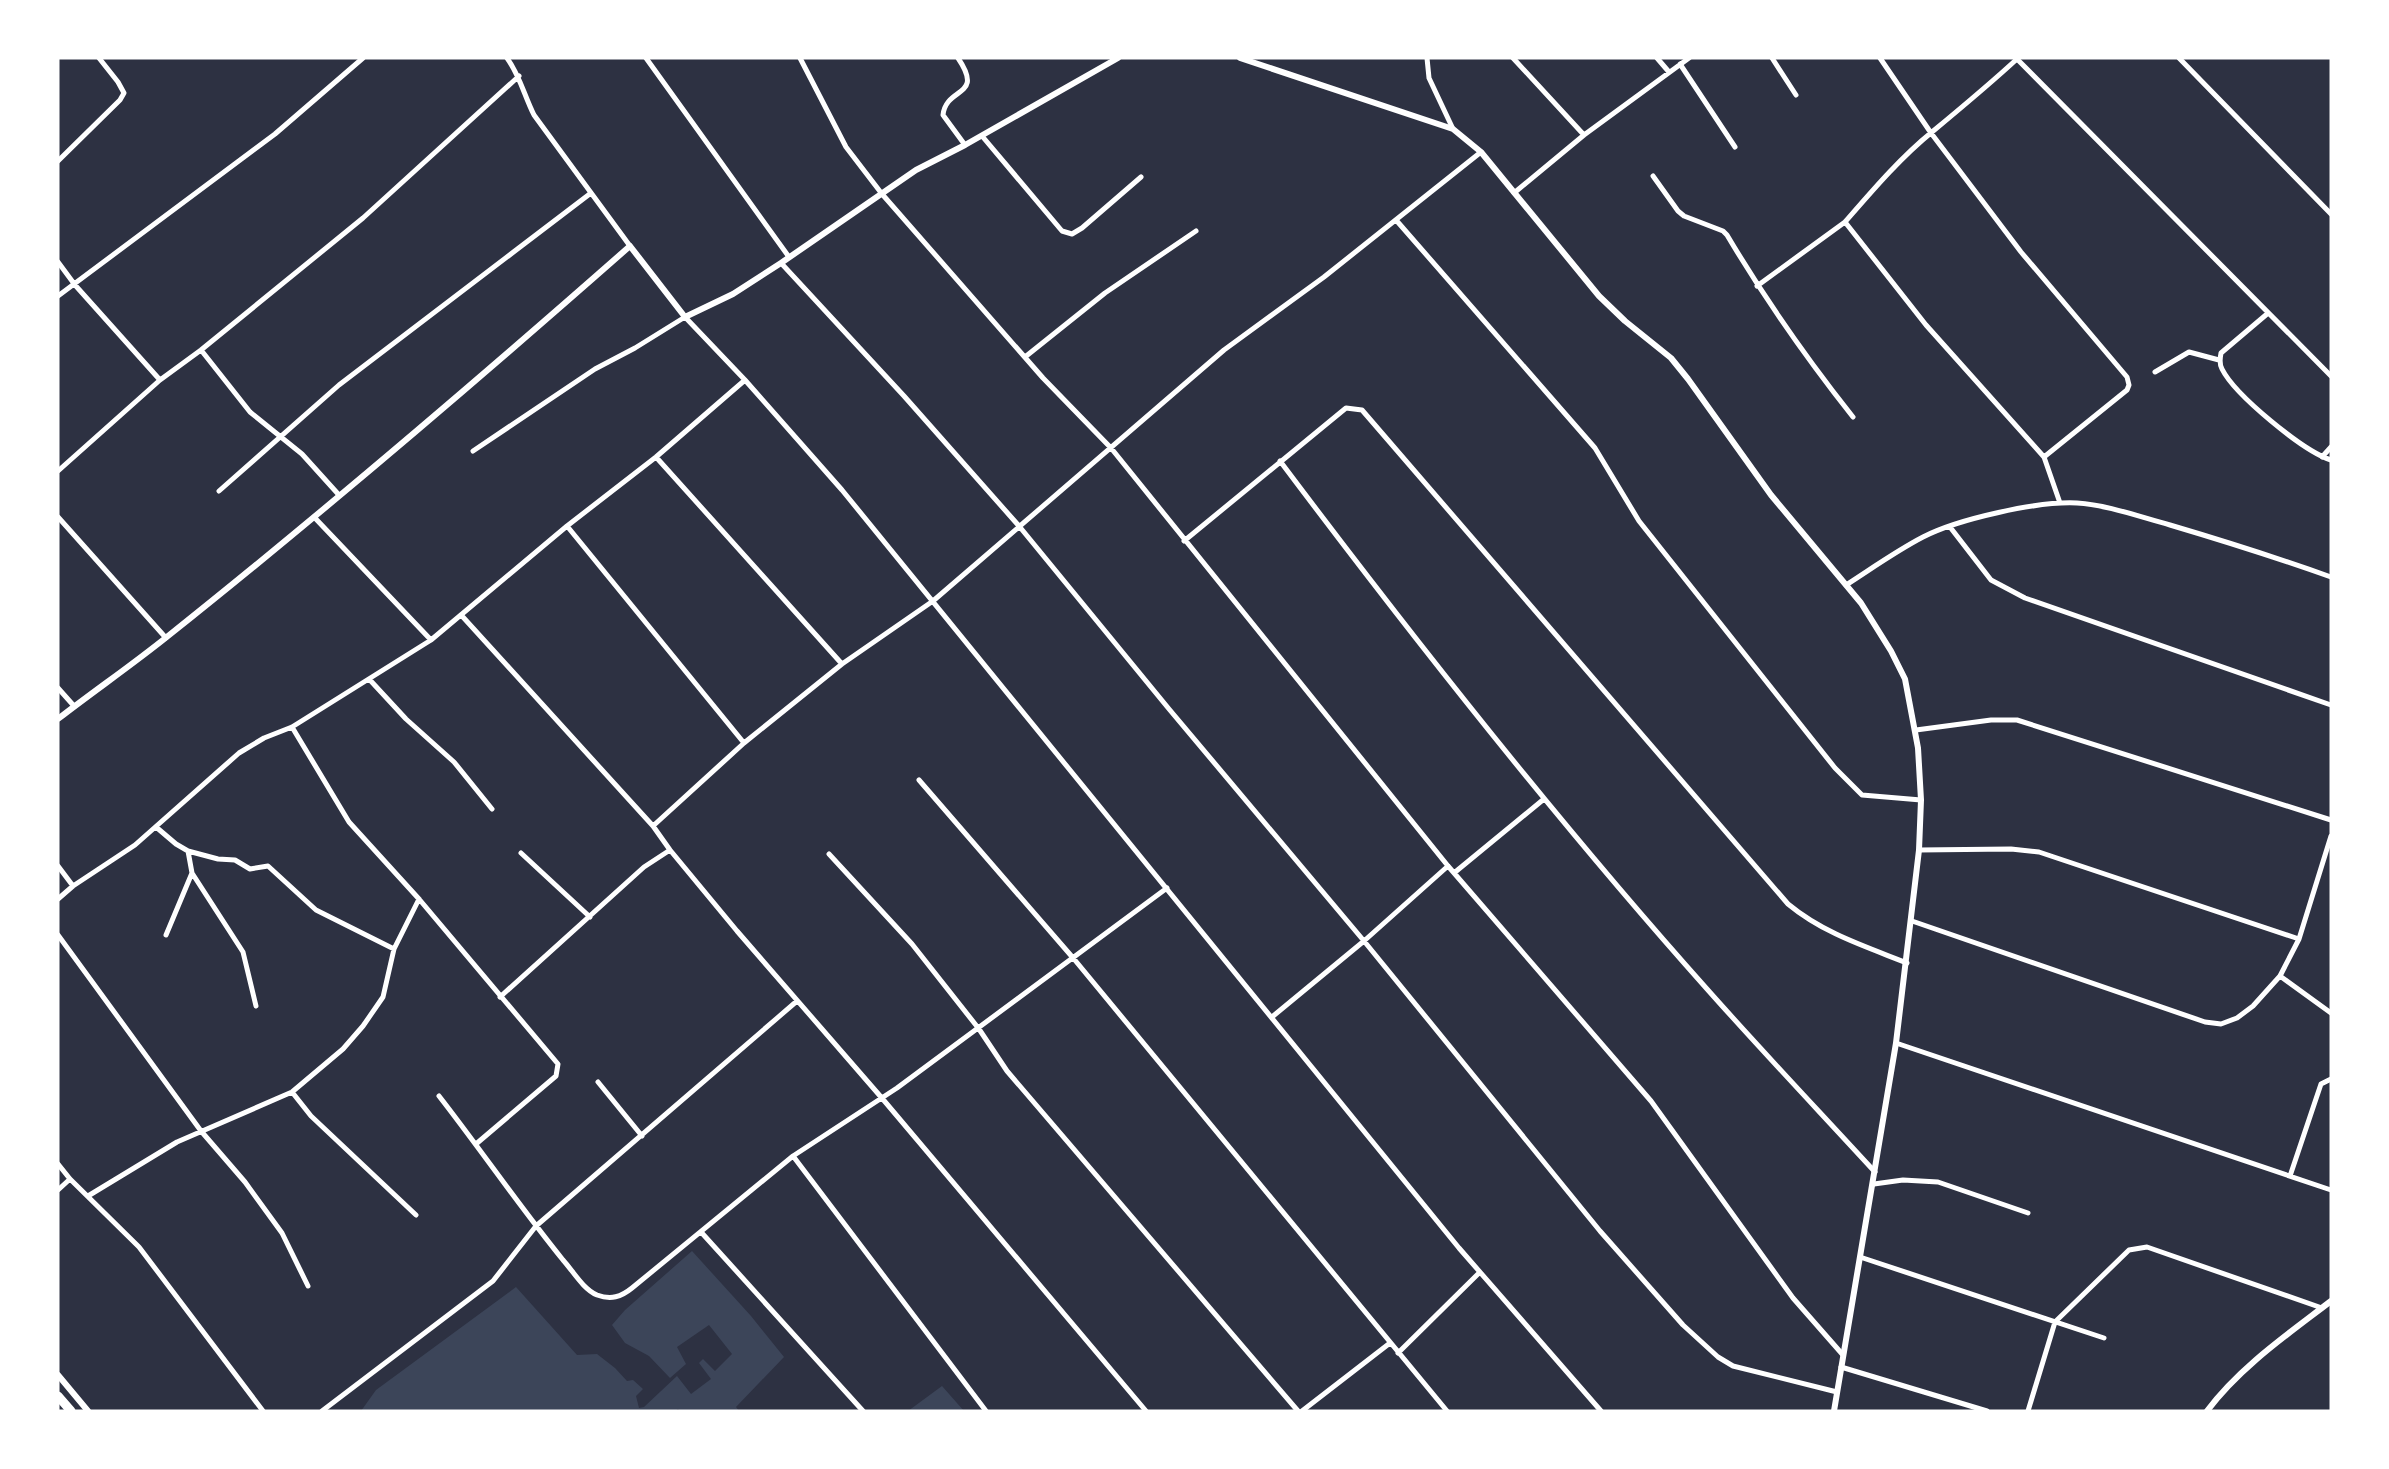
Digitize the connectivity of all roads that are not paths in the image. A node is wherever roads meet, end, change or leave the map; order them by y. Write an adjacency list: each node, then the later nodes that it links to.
1 (99, 58): 28 (street)
2 (363, 58): 42 (street)
3 (507, 58): 19 (street)
4 (646, 58): 39 (street)
5 (800, 58): 33 (street)
6 (957, 58): 25 (street)
7 (1118, 58): 24 (street)
8 (1240, 58): 21 (street)
9 (1427, 58): 21 (street)
10 (1513, 58): 23 (street)
11 (1657, 58): 18 (street)
12 (1689, 58): 17 (street)
13 (1772, 58): 20 (street)
14 (1880, 58): 22 (street)
15 (2017, 58): 22 (street); 45 (street)
16 (2179, 58): 34 (street)
17 (1680, 64): 18 (street); 26 (street)
18 (1669, 72): 23 (street)
19 (519, 76): 31 (street); 47 (street)
20 (1796, 95)
21 (1453, 129): 27 (street)
22 (1931, 133): 36 (street); 60 (street)
23 (1584, 135): 32 (street)
24 (982, 136): 25 (street); 30 (street)
25 (965, 145): 33 (street)
26 (1735, 147)
27 (1481, 152): 32 (street); 35 (street)
28 (58, 162)
29 (1653, 176): 43 (street)
30 (1141, 177)
31 (591, 193): 38 (street); 55 (street)
32 (1514, 193): 75 (street)
33 (882, 194): 39 (street); 48 (street)
34 (2331, 214)
35 (1396, 220): 57 (street); 91 (street)
36 (1845, 222): 43 (street); 60 (street)
37 (1196, 231): 48 (street)
38 (630, 246): 46 (street); 66 (street)
39 (789, 257): 41 (street)
40 (58, 262): 42 (street)
41 (781, 263): 46 (street); 71 (street)
42 (75, 285): 44 (street); 52 (street)
43 (1757, 286): 54 (street)
44 (58, 296)
45 (2267, 314): 49 (street); 51 (street)
46 (685, 317): 53 (street); 58 (street)
47 (201, 350): 52 (street); 55 (street)
48 (1025, 356): 57 (street)
49 (2219, 360): 50 (street); 61 (street)
50 (2155, 372)
51 (2331, 376)
52 (160, 380): 64 (street)
53 (745, 380): 59 (street); 76 (street)
54 (1853, 417)
55 (281, 438): 65 (street); 66 (street)
56 (2331, 447): 61 (street)
57 (1111, 448): 71 (street); 73 (street)
58 (473, 452)
59 (656, 457): 70 (street); 80 (street)
60 (2044, 457): 67 (street)
61 (2322, 457): 62 (street)
62 (2331, 460)
63 (1280, 461): 73 (street); 90 (street); 118 (street)
64 (58, 471)
65 (219, 491)
66 (339, 495): 69 (street)
67 (2060, 503): 72 (street); 74 (street)
68 (58, 517): 78 (street)
69 (314, 517): 78 (street); 79 (street)
70 (567, 526): 77 (street); 88 (street)
71 (1019, 526): 76 (street); 115 (street)
72 (1950, 527): 75 (street); 83 (street)
73 (1184, 541): 103 (street)
74 (2331, 578)
75 (1846, 585): 87 (street)
76 (933, 601): 80 (street); 107 (street)
77 (462, 616): 79 (street); 94 (street)
78 (166, 638): 84 (street)
79 (431, 640): 81 (street)
80 (842, 664): 88 (street)
81 (369, 679): 86 (street); 92 (street)
82 (58, 688): 84 (street)
83 (2331, 705)
84 (74, 706): 85 (street)
85 (58, 719)
86 (292, 727): 95 (street); 109 (street)
87 (1916, 730): 91 (street); 93 (street)
88 (744, 743): 94 (street)
89 (919, 780): 117 (street)
90 (1544, 799): 105 (street); 137 (street)
91 (1921, 800): 98 (street)
92 (492, 809)
93 (2331, 820)
94 (653, 826): 97 (street)
95 (156, 827): 99 (street); 106 (street)
96 (2331, 836): 114 (street)
97 (670, 850): 110 (street); 121 (street)
98 (1919, 850): 111 (street); 114 (street)
99 (188, 851): 104 (street); 116 (street)
100 (522, 853): 110 (street)
101 (829, 854): 125 (street)
102 (58, 866): 106 (street)
103 (1448, 866): 105 (street); 115 (street)
104 (192, 873): 113 (street); 122 (street)
105 (1454, 873): 157 (street)
106 (73, 886): 108 (street)
107 (1167, 888): 117 (street); 124 (street)
108 (58, 899)
109 (419, 899): 116 (street); 120 (street)
110 (590, 916): 120 (street)
111 (1912, 921): 118 (street); 119 (street)
112 (58, 935): 132 (street)
113 (166, 935)
114 (2299, 939): 119 (street)
115 (1364, 940): 124 (street); 160 (street)
116 (394, 949): 129 (street)
117 (1074, 959): 125 (street); 155 (street)
118 (1907, 963): 126 (street)
119 (2280, 976): 123 (street)
120 (500, 997): 134 (street)
121 (797, 1001): 131 (street); 133 (street)
122 (256, 1006)
123 (2331, 1013)
124 (1272, 1017): 149 (street)
125 (979, 1029): 131 (street); 169 (street)
126 (1896, 1043): 137 (street); 138 (street)
127 (2331, 1079): 138 (street)
128 (598, 1082): 133 (street)
129 (292, 1092): 132 (street); 145 (street)
130 (439, 1096): 134 (street)
131 (881, 1097): 135 (street); 168 (street)
132 (201, 1131): 143 (street); 150 (street)
133 (642, 1136): 146 (street)
134 (476, 1144): 146 (street)
135 (793, 1156): 147 (street); 167 (street)
136 (58, 1164): 139 (street)
137 (1875, 1172): 140 (street)
138 (2290, 1176): 142 (street)
139 (70, 1179): 141 (street); 143 (street)
140 (1874, 1184): 144 (street); 148 (street)
141 (58, 1190)
142 (2331, 1190)
143 (88, 1196): 164 (street)
144 (2028, 1213)
145 (416, 1215)
146 (536, 1226): 147 (street); 165 (street)
147 (701, 1232): 166 (street)
148 (1860, 1258): 153 (street); 157 (street)
149 (1480, 1272): 156 (street); 171 (street)
150 (308, 1286)
151 (2331, 1301): 152 (street)
152 (2322, 1308): 153 (street); 175 (street)
153 (2054, 1322): 154 (street); 174 (street)
154 (2104, 1338)
155 (1390, 1343): 156 (street); 169 (street)
156 (1398, 1353): 170 (street)
157 (1843, 1356): 158 (street)
158 (1840, 1371): 160 (street); 173 (street)
159 (58, 1375): 163 (street)
160 (1837, 1392): 172 (street)
161 (58, 1396): 162 (highway)
162 (71, 1411)
163 (88, 1411)
164 (263, 1411)
165 (322, 1411)
166 (863, 1411)
167 (986, 1411)
168 (1146, 1411)
169 (1300, 1411)
170 (1447, 1411)
171 (1601, 1411)
172 (1834, 1411)
173 (1987, 1411)
174 (2028, 1411)
175 (2207, 1411)

